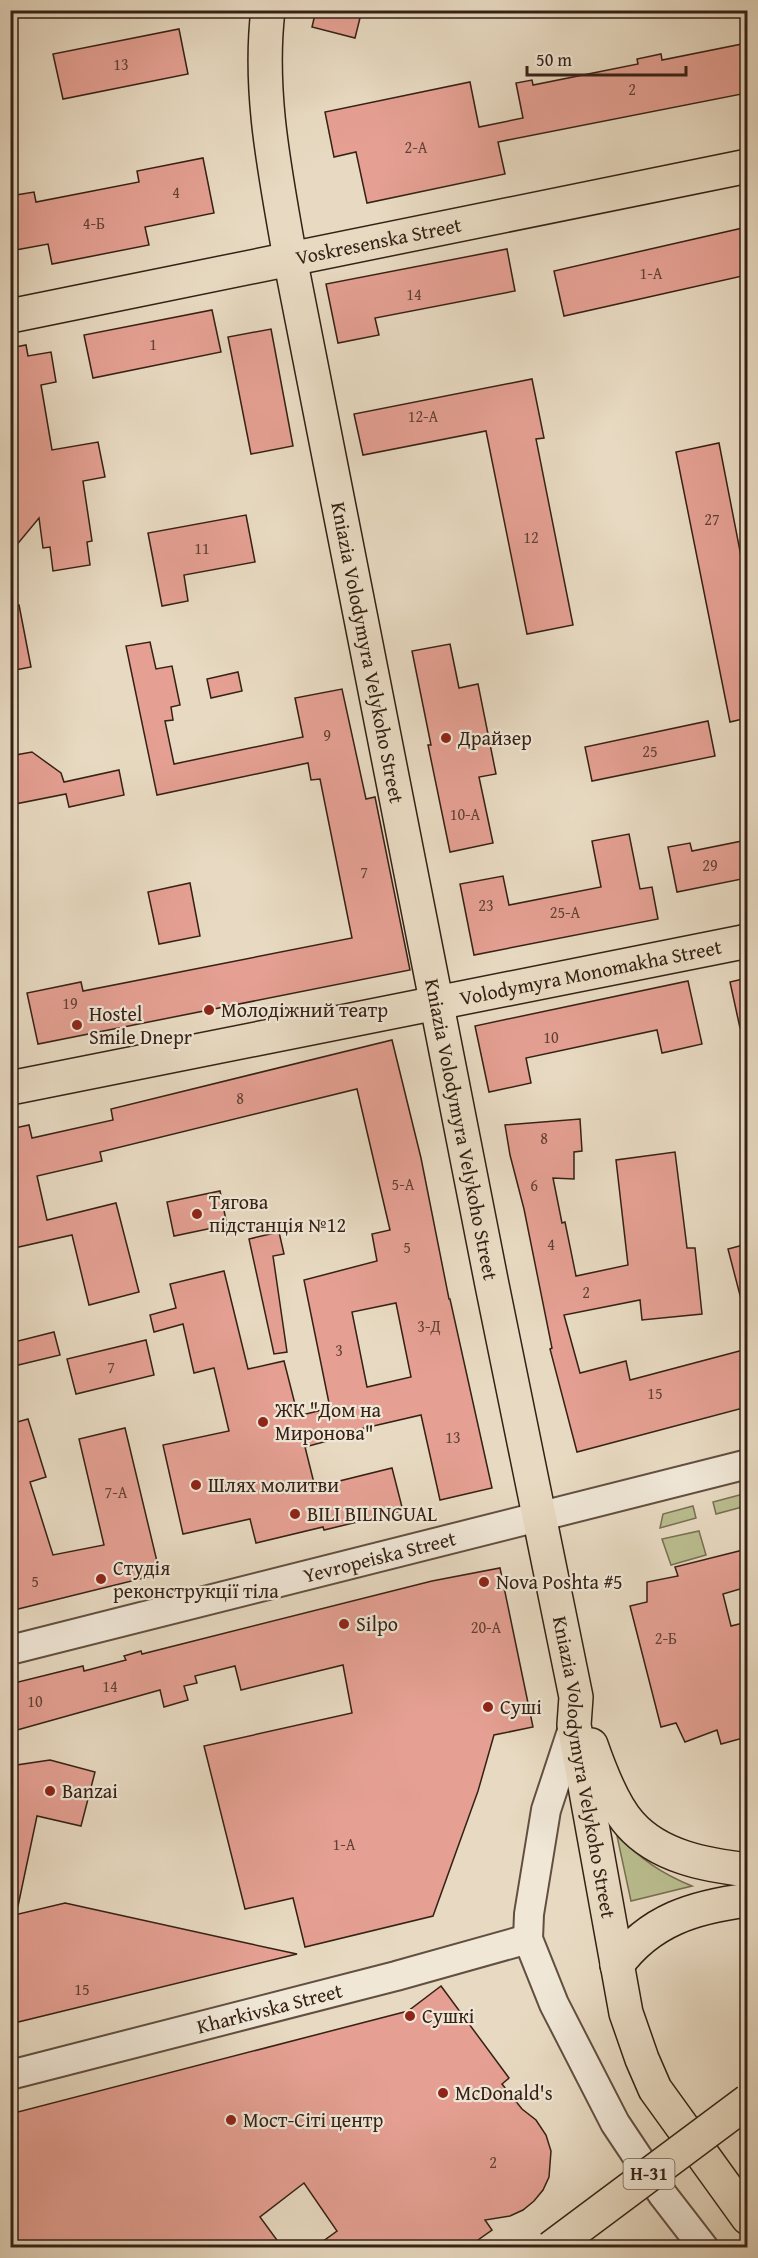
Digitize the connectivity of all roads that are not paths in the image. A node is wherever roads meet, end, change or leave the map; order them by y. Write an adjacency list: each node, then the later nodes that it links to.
1 (268, 10): 3 (main road, Kniazia Volodymyra Velykoho Street)
2 (747, 166): 3 (main road, Voskresenska Street)
3 (290, 258): 4 (main road, Voskresenska Street); 6 (main road, Kniazia Volodymyra Velykoho Street)
4 (10, 316)
5 (747, 941): 6 (main road, Volodymyra Monomakha Street)
6 (437, 1003): 7 (main road, Volodymyra Monomakha Street); 9 (main road, Kniazia Volodymyra Velykoho Street)
7 (10, 1088)
8 (747, 1464): 9 (street, Yevropeiska Street)
9 (539, 1517): 10 (street, Yevropeiska Street); 11 (main road, Kniazia Volodymyra Velykoho Street)
10 (10, 1650)
11 (575, 1711): 12 (main road); 14 (street); 15 (main road, Kniazia Volodymyra Velykoho Street)
12 (747, 1870)
13 (747, 1900): 15 (main road)
14 (528, 1939): 16 (street, Kharkivska Street); 20 (street)
15 (617, 1965): 18 (main road, Kniazia Volodymyra Velykoho Street)
16 (10, 2075)
17 (747, 2101): 19 (main road, Н-31, bridge)
18 (747, 2218)
19 (551, 2247)
20 (704, 2247)

